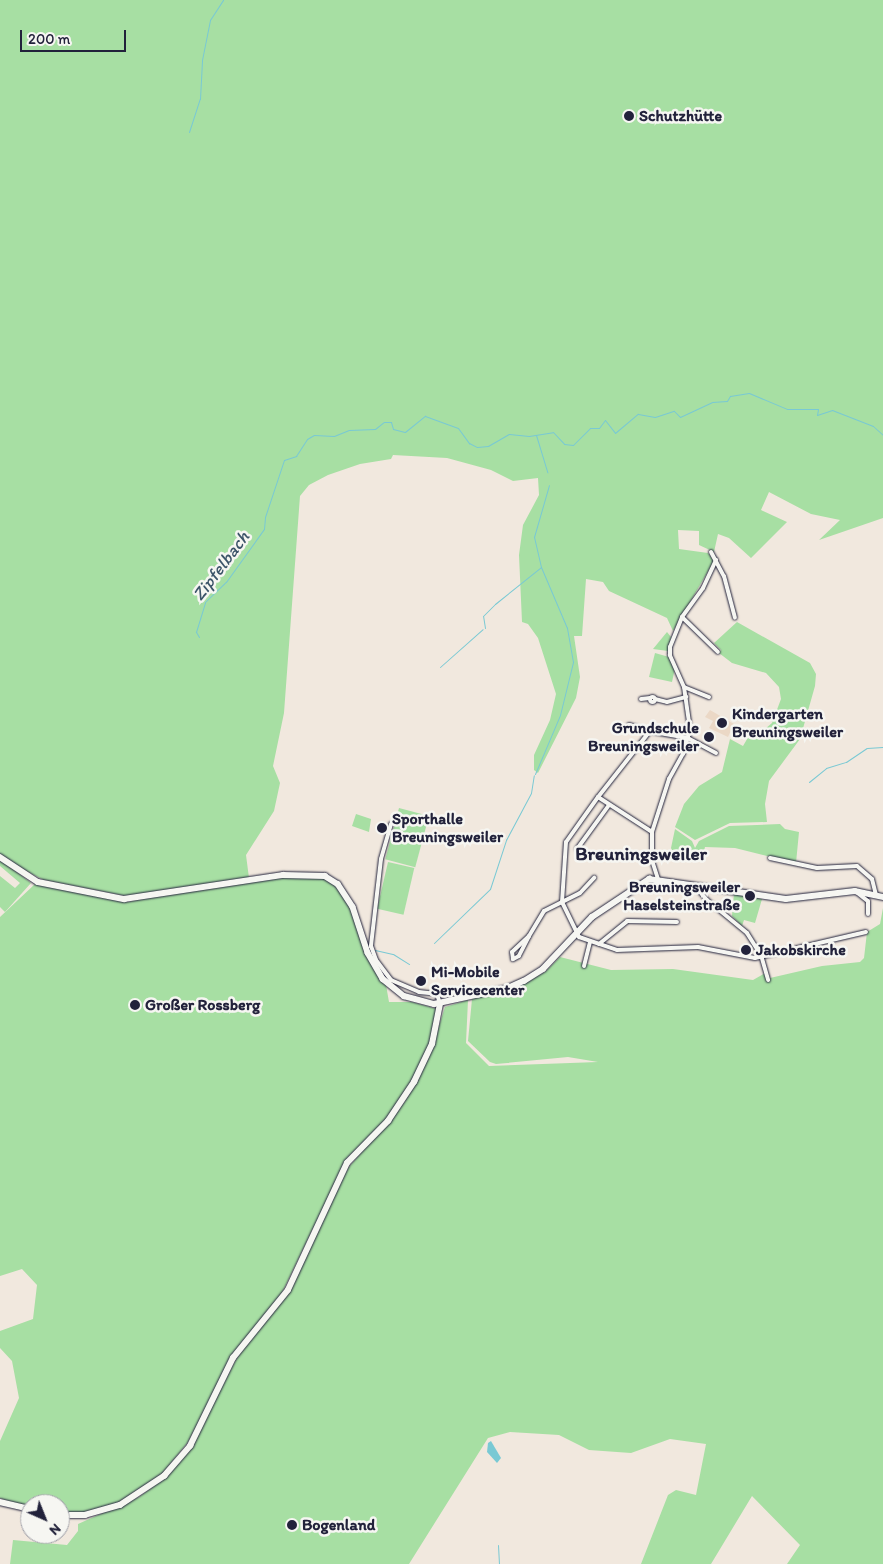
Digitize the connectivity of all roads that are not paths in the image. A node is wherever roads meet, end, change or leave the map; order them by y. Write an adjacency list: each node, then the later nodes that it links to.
1 (711, 552): 2 (street)
2 (716, 560): 3 (street); 4 (street)
3 (682, 617): 5 (street); 6 (street)
4 (735, 618)
5 (718, 652)
6 (684, 687): 7 (street); 8 (street)
7 (686, 697): 9 (street); 12 (street)
8 (709, 697)
9 (641, 699)
10 (629, 725): 11 (street)
11 (650, 730): 12 (street); 14 (street)
12 (688, 738): 13 (street); 17 (street)
13 (716, 753)
14 (598, 797): 15 (street); 27 (street)
15 (609, 805): 17 (street); 18 (street)
16 (392, 824): 38 (street)
17 (652, 832): 22 (street)
18 (577, 849)
19 (0, 856): 38 (street)
20 (770, 858): 25 (street)
21 (594, 878): 27 (street)
22 (658, 880): 23 (street); 30 (street)
23 (700, 887): 24 (street); 35 (street)
24 (855, 892): 25 (street); 28 (street)
25 (876, 895): 26 (street)
26 (883, 898)
27 (562, 902): 30 (street); 32 (street)
28 (868, 914)
29 (677, 922): 34 (street)
30 (576, 932): 33 (street); 38 (street)
31 (866, 932): 35 (street)
32 (529, 936): 32 (street)
33 (590, 942): 34 (street); 36 (street)
34 (599, 944): 35 (street)
35 (762, 958): 37 (street)
36 (584, 966)
37 (768, 980)
38 (440, 1004): 41 (street)
39 (0, 1502): 40 (street)
40 (20, 1507)
41 (70, 1515)

